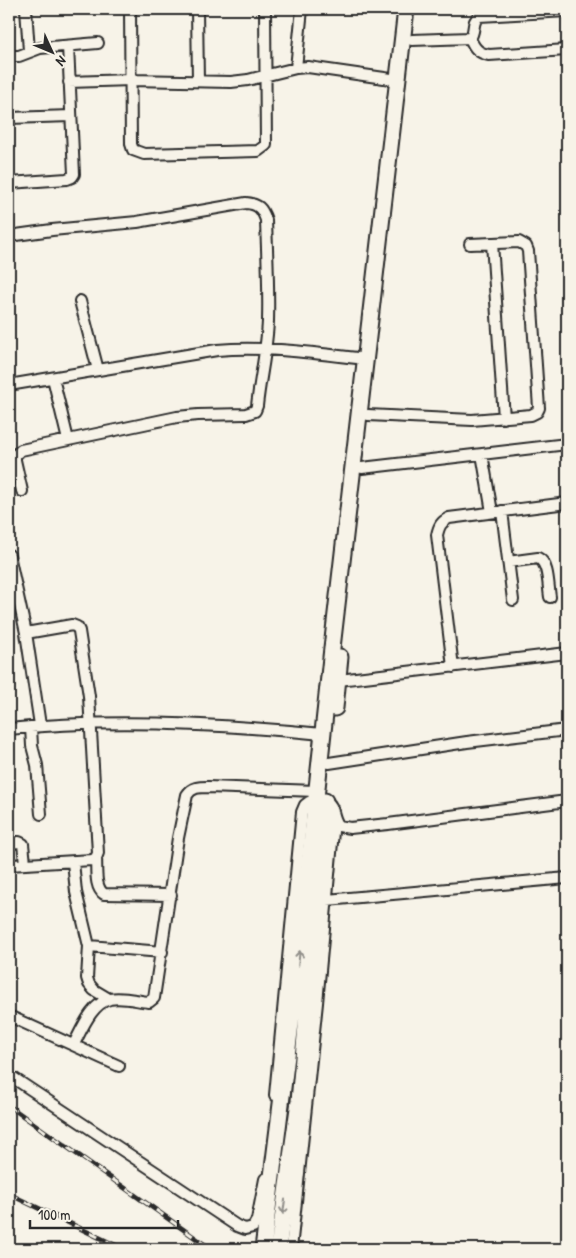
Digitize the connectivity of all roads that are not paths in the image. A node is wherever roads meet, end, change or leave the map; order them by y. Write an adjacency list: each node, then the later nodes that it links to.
1 (26, 9): 14 (street)
2 (130, 9): 18 (street)
3 (197, 9): 20 (street)
4 (265, 9): 17 (street)
5 (302, 9): 16 (street)
6 (406, 9): 19 (main road)
7 (416, 9): 10 (main road)
8 (567, 11): 9 (street)
9 (470, 38): 10 (street); 13 (street)
10 (412, 40): 34 (main road)
11 (98, 43): 12 (street)
12 (68, 46): 14 (street); 21 (street)
13 (567, 50)
14 (28, 51): 15 (street)
15 (9, 56)
16 (296, 68): 17 (street); 19 (street)
17 (266, 76): 18 (street); 20 (street)
18 (131, 80): 20 (street); 21 (street)
19 (398, 80): 30 (main road)
20 (198, 81)
21 (69, 82): 22 (street)
22 (71, 116): 23 (street); 24 (street)
23 (9, 118)
24 (9, 182)
25 (9, 236): 29 (street)
26 (492, 243): 27 (street); 35 (street); 35 (street)
27 (470, 244)
28 (80, 301): 31 (street)
29 (266, 348): 30 (street); 31 (street); 36 (street)
30 (365, 359): 55 (main road)
31 (98, 370): 32 (street)
32 (53, 378): 33 (street); 36 (street)
33 (9, 385)
34 (368, 415): 35 (street); 39 (main road)
35 (504, 418)
36 (68, 440): 40 (street)
37 (567, 444): 38 (street)
38 (482, 454): 39 (street); 42 (street)
39 (362, 468): 50 (main road)
40 (22, 491)
41 (567, 503): 42 (street)
42 (497, 512): 44 (street); 49 (street)
43 (9, 555): 47 (street)
44 (508, 562): 45 (street); 46 (street)
45 (550, 597)
46 (513, 600)
47 (26, 632): 51 (street); 52 (street)
48 (567, 653): 49 (street)
49 (453, 667): 50 (street)
50 (339, 680): 56 (main road)
51 (91, 724): 52 (street); 55 (street); 61 (street)
52 (36, 726): 53 (street); 59 (street)
53 (9, 729)
54 (567, 730): 56 (street)
55 (322, 734): 58 (main road)
56 (329, 763): 58 (main road)
57 (567, 801): 58 (street)
58 (322, 805): 66 (street); 67 (street); 74 (street); 75 (main road, one-way to 58); 76 (main road, one-way to 76)
59 (41, 814)
60 (9, 843): 63 (street)
61 (96, 858): 62 (street); 66 (street)
62 (73, 862): 63 (street); 68 (street)
63 (25, 863): 64 (street)
64 (9, 865)
65 (567, 878): 67 (street)
66 (170, 895): 69 (street)
67 (327, 900): 77 (street)
68 (88, 946): 69 (street); 70 (street)
69 (162, 952): 70 (street)
70 (109, 999): 72 (street)
71 (9, 1016): 72 (street)
72 (74, 1044): 73 (street)
73 (119, 1066)
74 (9, 1075)
75 (263, 1249)
76 (278, 1249)
77 (291, 1249)

